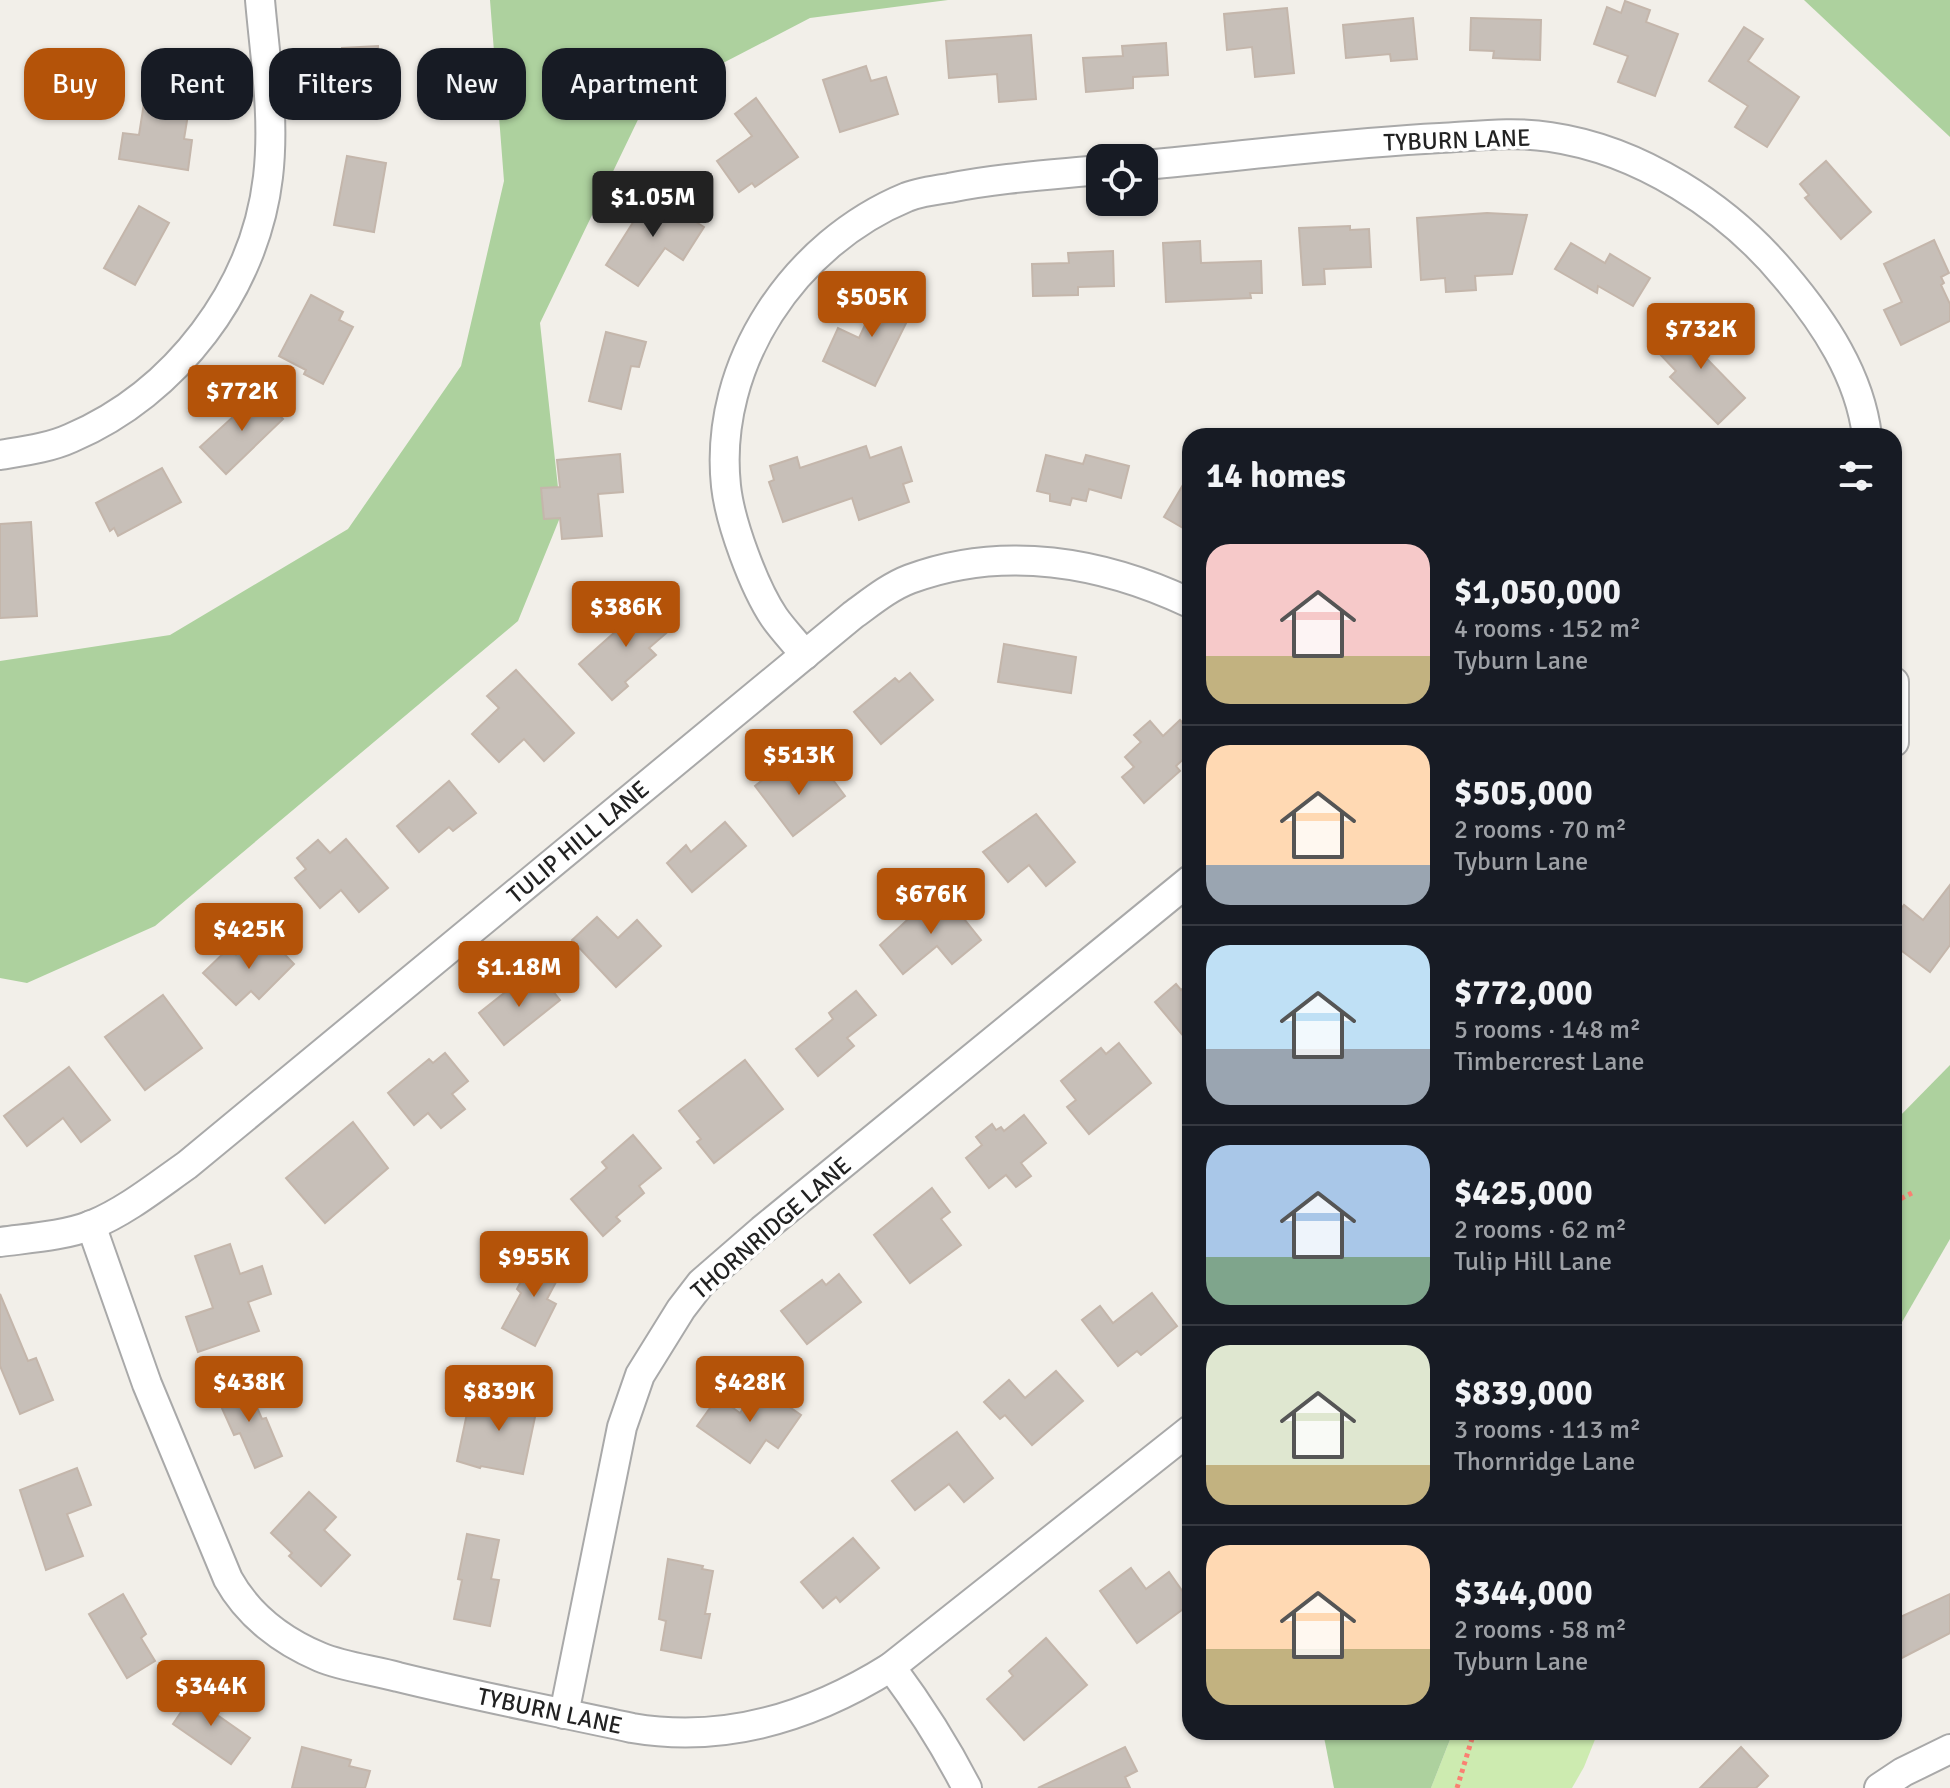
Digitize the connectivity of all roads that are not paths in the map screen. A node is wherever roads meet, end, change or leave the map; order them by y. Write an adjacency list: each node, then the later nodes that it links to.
1 (260, 0): 5 (street)
2 (1158, 164): 4 (street, TYBURN LANE)
3 (1086, 171): 7 (street)
4 (1866, 428)
5 (0, 455)
6 (1182, 599): 7 (street, TULIP HILL LANE)
7 (805, 655): 9 (street, TULIP HILL LANE)
8 (1182, 887): 13 (street, THORNRIDGE LANE)
9 (91, 1225): 10 (street, TULIP HILL LANE); 13 (street, TYBURN LANE)
10 (0, 1242)
11 (1182, 1436): 12 (street, TYBURN LANE)
12 (891, 1667): 13 (street, TYBURN LANE); 15 (street)
13 (564, 1714)
14 (1950, 1749): 16 (street)
15 (967, 1788)
16 (1879, 1788)

